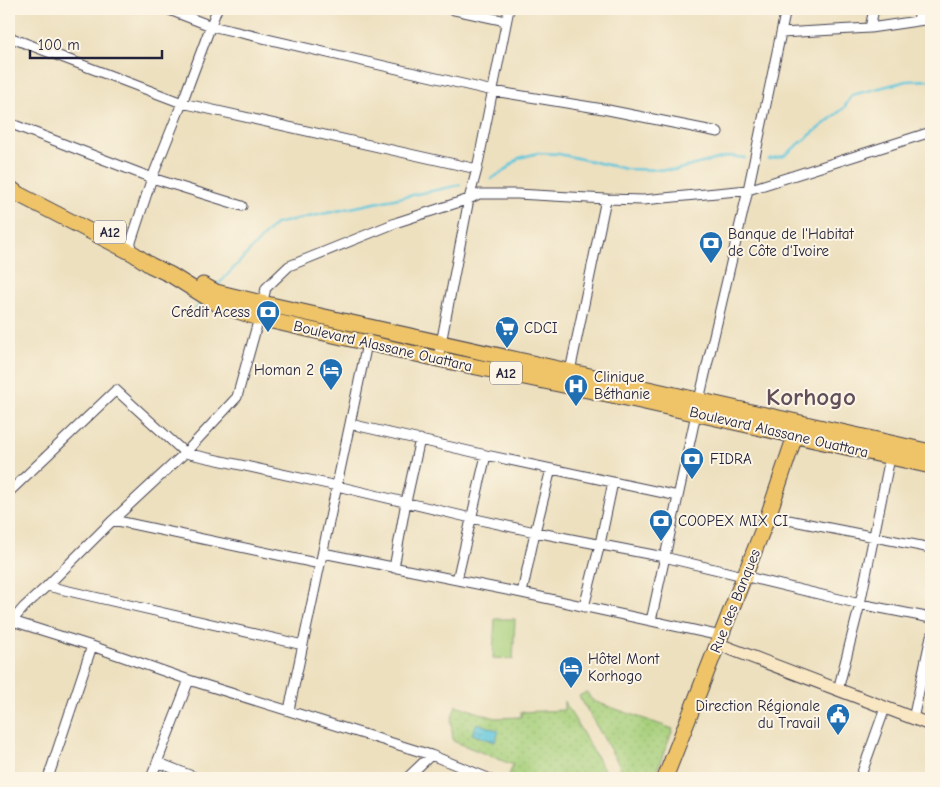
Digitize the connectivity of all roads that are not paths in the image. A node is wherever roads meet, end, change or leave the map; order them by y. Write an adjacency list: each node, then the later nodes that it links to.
1 (166, 9): 11 (street)
2 (217, 9): 11 (street)
3 (450, 9): 9 (street)
4 (509, 9): 9 (street)
5 (786, 9): 13 (street)
6 (874, 9): 12 (street)
7 (920, 9): 10 (street)
8 (931, 20): 10 (street)
9 (506, 21): 15 (street)
10 (918, 21): 12 (street)
11 (211, 26): 15 (street); 16 (street)
12 (870, 28): 13 (street)
13 (781, 34): 24 (street)
14 (9, 37): 16 (street)
15 (493, 91): 18 (street); 20 (street)
16 (182, 103): 20 (street); 21 (street)
17 (9, 123): 21 (street)
18 (718, 132)
19 (931, 132): 24 (street)
20 (477, 168): 25 (street)
21 (152, 178): 27 (street); 28 (street)
22 (9, 180): 28 (main road, Boulevard Alassane Ouattara / A12)
23 (9, 187): 28 (main road, Boulevard Alassane Ouattara / A12)
24 (748, 190): 26 (street); 37 (street)
25 (469, 199): 26 (street); 30 (street); 33 (street)
26 (606, 199): 36 (street)
27 (242, 206)
28 (132, 249): 29 (main road, Boulevard Alassane Ouattara / A12)
29 (206, 292): 30 (main road, Boulevard Alassane Ouattara / A12); 31 (main road, Boulevard Alassane Ouattara / A12)
30 (262, 303): 31 (street); 32 (main road, Boulevard Alassane Ouattara / A12)
31 (259, 318): 34 (main road, Boulevard Alassane Ouattara / A12); 43 (street)
32 (371, 328): 33 (main road, Boulevard Alassane Ouattara / A12); 34 (street)
33 (441, 343): 35 (street); 36 (main road, Boulevard Alassane Ouattara / A12)
34 (368, 344): 35 (main road, Boulevard Alassane Ouattara / A12); 38 (street)
35 (438, 359): 36 (main road, Boulevard Alassane Ouattara / A12)
36 (568, 379): 37 (main road, Boulevard Alassane Ouattara / A12)
37 (697, 407): 39 (main road, Boulevard Alassane Ouattara / A12); 50 (street)
38 (350, 424): 40 (street); 48 (street)
39 (798, 429): 41 (main road, Boulevard Alassane Ouattara / A12); 52 (main road, Rue des Banques)
40 (420, 439): 44 (street); 51 (street)
41 (892, 450): 42 (main road, Boulevard Alassane Ouattara / A12); 45 (main road, Boulevard Alassane Ouattara / A12); 56 (street)
42 (931, 452)
43 (185, 453): 48 (street); 49 (street); 54 (street)
44 (486, 455): 46 (street); 53 (street)
45 (931, 466)
46 (551, 469): 47 (street); 55 (street)
47 (613, 482): 50 (street); 57 (street)
48 (337, 486): 51 (street); 59 (street)
49 (9, 492)
50 (678, 496): 60 (street)
51 (406, 502): 53 (street); 62 (street)
52 (768, 516): 56 (street); 63 (main road, Rue des Banques)
53 (471, 518): 55 (street); 64 (street)
54 (114, 520): 61 (street); 65 (street)
55 (535, 532): 57 (street); 66 (street)
56 (874, 537): 58 (street); 67 (street)
57 (600, 544): 60 (street); 68 (street)
58 (931, 548)
59 (323, 553): 61 (street); 62 (street)
60 (664, 557): 63 (street); 71 (street)
61 (320, 564): 75 (street)
62 (394, 568): 64 (street)
63 (744, 577): 67 (street); 74 (main road, Rue des Banques)
64 (458, 580): 66 (street)
65 (47, 586): 70 (street); 75 (street)
66 (522, 594): 68 (street)
67 (860, 604): 69 (street); 78 (street)
68 (584, 608): 71 (street)
69 (931, 618)
70 (10, 620): 72 (street); 76 (street)
71 (651, 621): 74 (street)
72 (9, 632)
73 (931, 636): 81 (street)
74 (720, 640): 78 (street); 90 (main road, Rue des Banques)
75 (303, 645): 80 (street)
76 (92, 646): 77 (street); 85 (street)
77 (189, 680): 80 (street); 84 (street)
78 (838, 690): 79 (street)
79 (885, 708): 81 (street); 91 (street)
80 (289, 710): 83 (street)
81 (913, 719): 82 (street)
82 (931, 725)
83 (431, 755): 88 (street); 89 (street)
84 (157, 762): 86 (street); 87 (street)
85 (48, 778)
86 (151, 778)
87 (196, 778)
88 (407, 778)
89 (488, 778)
90 (665, 778)
91 (860, 778)

